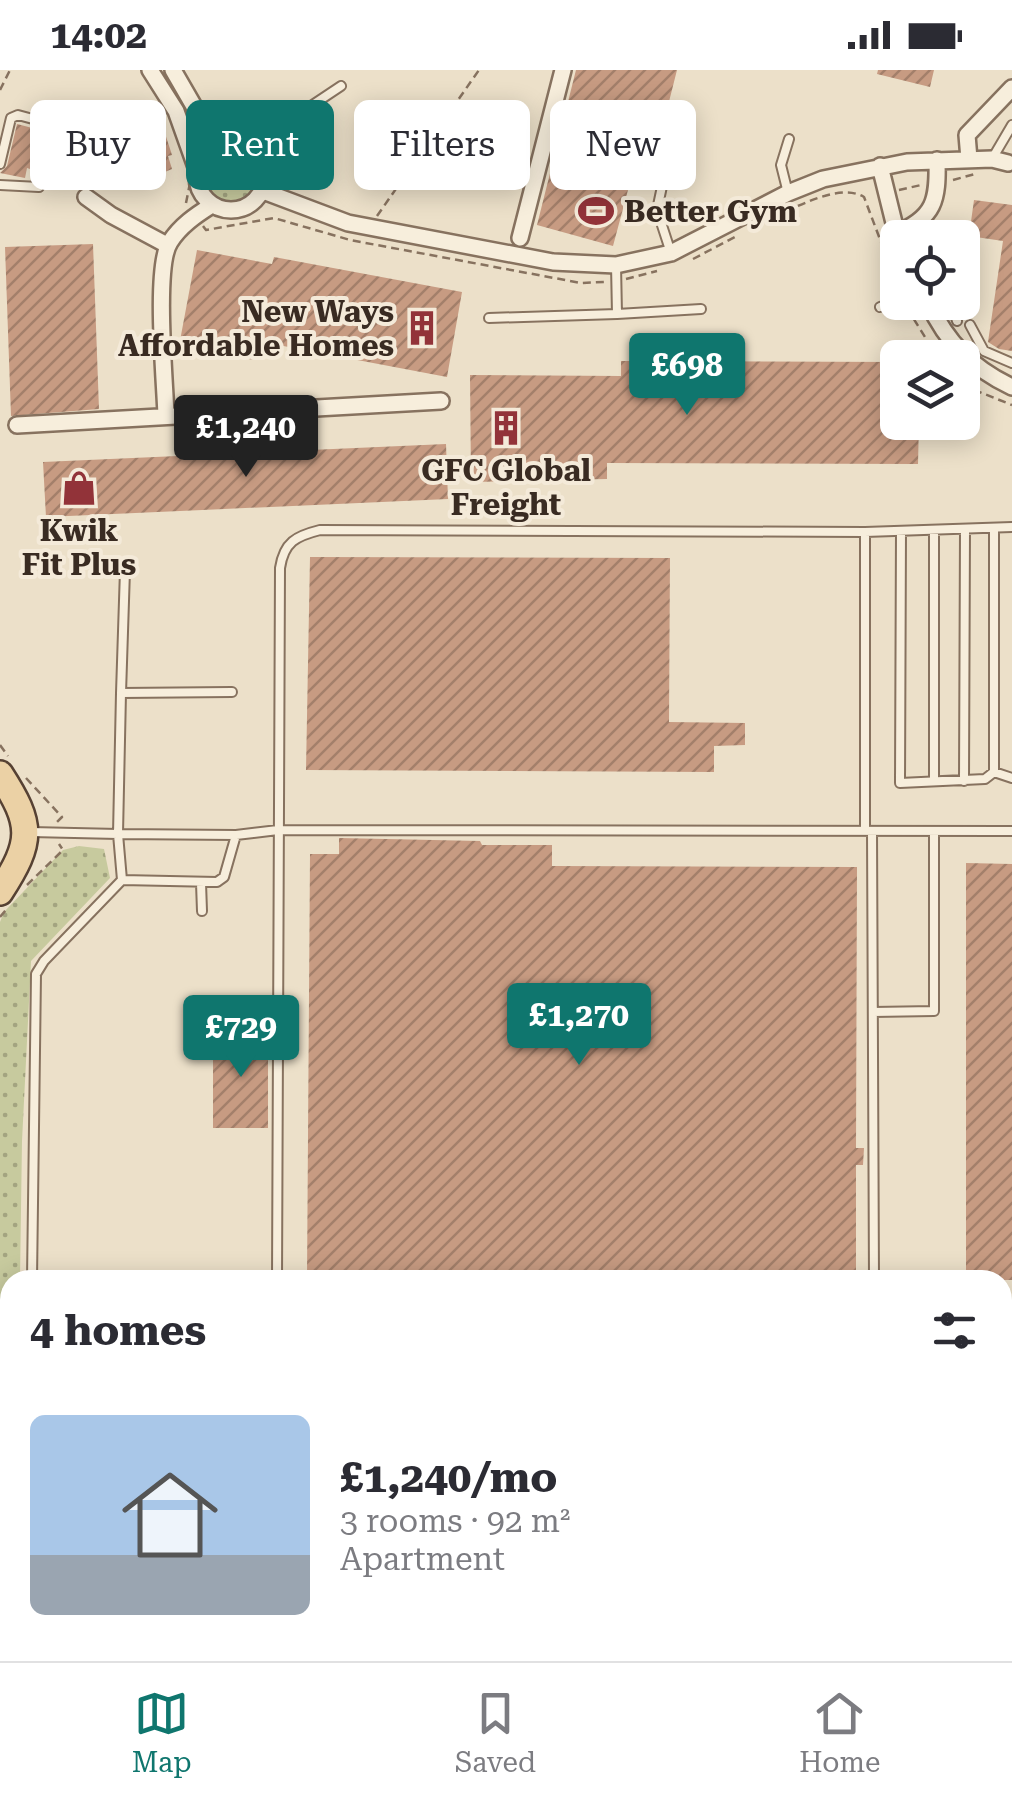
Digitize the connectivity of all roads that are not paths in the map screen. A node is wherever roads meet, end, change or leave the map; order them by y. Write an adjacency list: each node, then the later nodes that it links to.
1 (150, 70): 11 (street)
2 (174, 70): 6 (street)
3 (563, 70): 27 (street)
4 (340, 86): 7 (lane)
5 (1012, 88): 12 (street)
6 (191, 100)
7 (319, 100)
8 (30, 118): 15 (lane)
9 (1012, 125): 14 (lane)
10 (789, 139): 22 (lane)
11 (186, 148)
12 (969, 159): 13 (street); 14 (street)
13 (937, 160): 16 (street); 26 (street)
14 (1004, 162)
15 (0, 164)
16 (880, 166): 22 (street); 25 (street)
17 (0, 184): 18 (lane)
18 (30, 186)
19 (201, 190): 24 (street)
20 (661, 190): 29 (lane)
21 (262, 191): 24 (street); 30 (street)
22 (788, 193): 29 (street)
23 (86, 198): 28 (street)
24 (212, 205): 28 (street)
25 (892, 220)
26 (919, 220)
27 (520, 238)
28 (167, 244): 39 (street)
29 (675, 261): 30 (street)
30 (616, 273): 32 (lane)
31 (701, 309): 32 (lane)
32 (618, 314): 33 (lane)
33 (489, 318)
34 (970, 325): 35 (lane)
35 (1012, 362)
36 (980, 372): 37 (street)
37 (1012, 387)
38 (441, 401): 39 (street)
39 (166, 416): 40 (street)
40 (17, 425)
41 (994, 528): 42 (lane); 43 (lane); 50 (lane)
42 (1012, 528)
43 (965, 529): 45 (lane); 52 (lane)
44 (901, 531): 45 (lane); 46 (lane); 54 (lane)
45 (934, 531): 54 (lane)
46 (865, 532): 55 (lane); 56 (lane)
47 (125, 570): 49 (lane)
48 (232, 692): 49 (lane)
49 (120, 693): 60 (lane)
50 (994, 772): 51 (lane); 52 (lane)
51 (1012, 778)
52 (964, 781): 54 (lane)
53 (4, 782): 59 (main road)
54 (934, 782)
55 (278, 830): 56 (lane); 61 (lane); 68 (lane)
56 (869, 831): 57 (lane); 66 (lane)
57 (934, 831): 58 (lane); 66 (lane)
58 (1012, 831)
59 (26, 832): 60 (lane); 64 (main road)
60 (118, 834): 61 (lane); 62 (lane)
61 (236, 835): 63 (lane)
62 (122, 880): 63 (lane); 67 (lane)
63 (202, 882): 65 (lane)
64 (4, 884)
65 (202, 911)
66 (873, 1012): 69 (lane)
67 (32, 1270)
68 (276, 1270)
69 (874, 1270)

